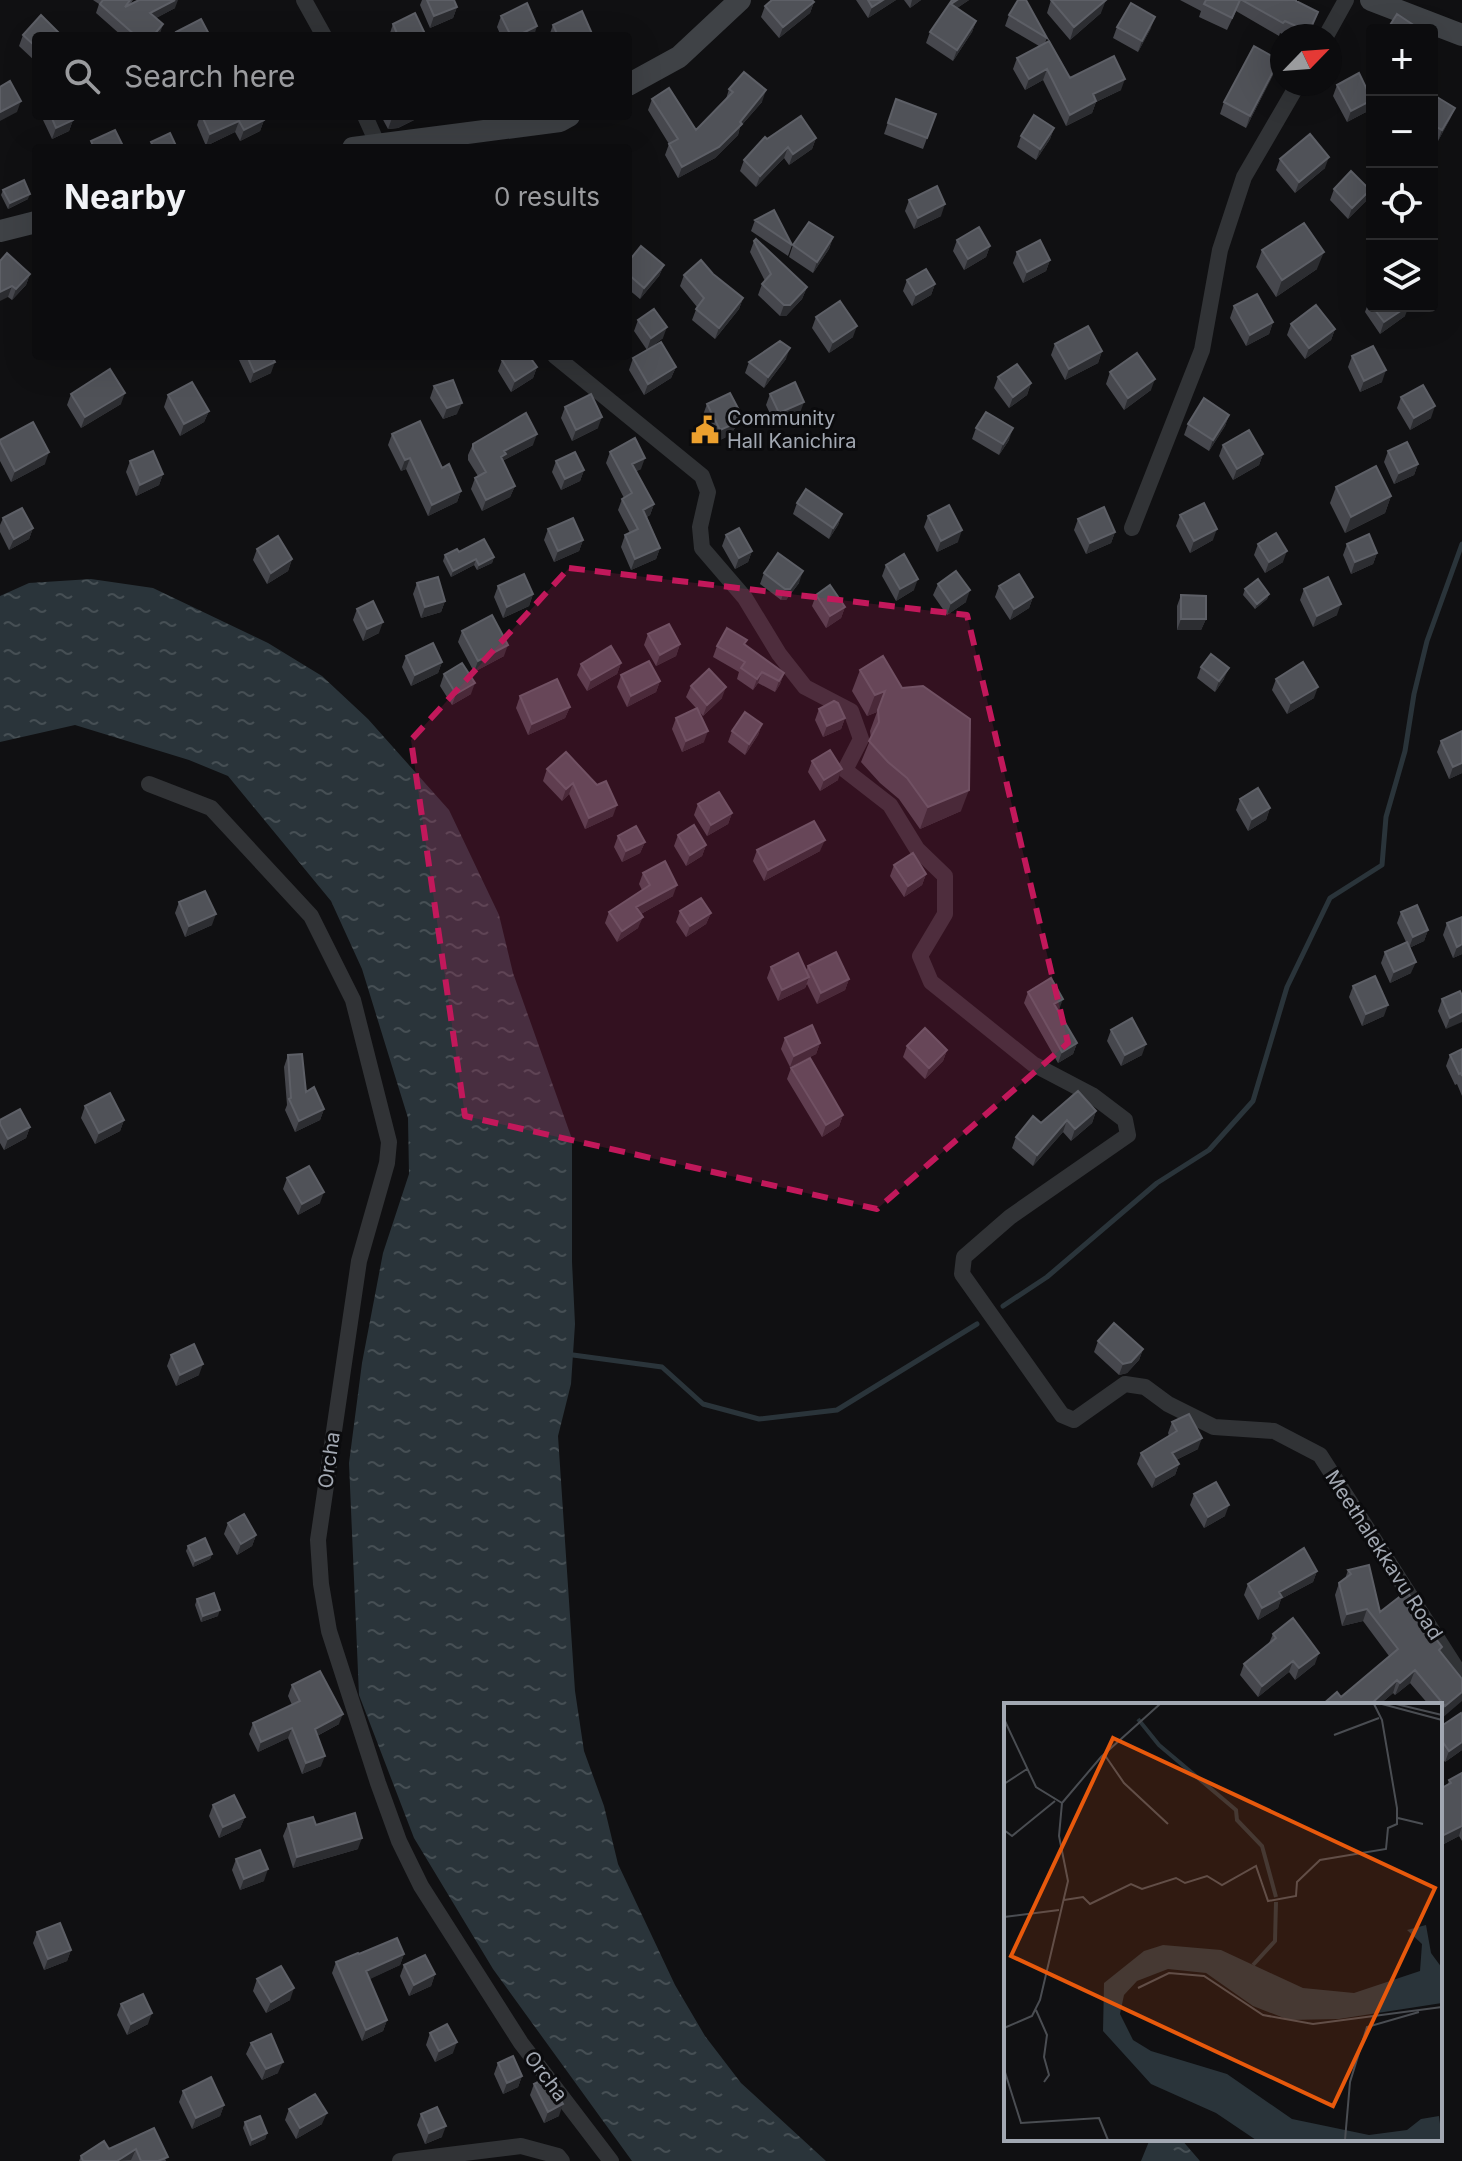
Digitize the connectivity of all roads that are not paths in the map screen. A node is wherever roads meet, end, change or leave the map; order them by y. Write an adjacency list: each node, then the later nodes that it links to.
1 (304, 0): 6 (street)
2 (740, 0): 8 (main road)
3 (1346, 0): 5 (street)
4 (1371, 0): 7 (main road)
5 (1333, 24)
6 (322, 32)
7 (1462, 35)
8 (632, 83)
9 (1291, 96): 17 (street)
10 (367, 120): 12 (street)
11 (562, 120): 13 (main road)
12 (378, 144)
13 (439, 144)
14 (32, 223): 15 (main road)
15 (0, 231)
16 (560, 360): 19 (street, Meethalekkavu Road)
17 (1132, 528)
18 (149, 784): 22 (street, Orcha)
19 (1462, 1677)
20 (400, 2161): 21 (street)
21 (562, 2161)
22 (611, 2161)

